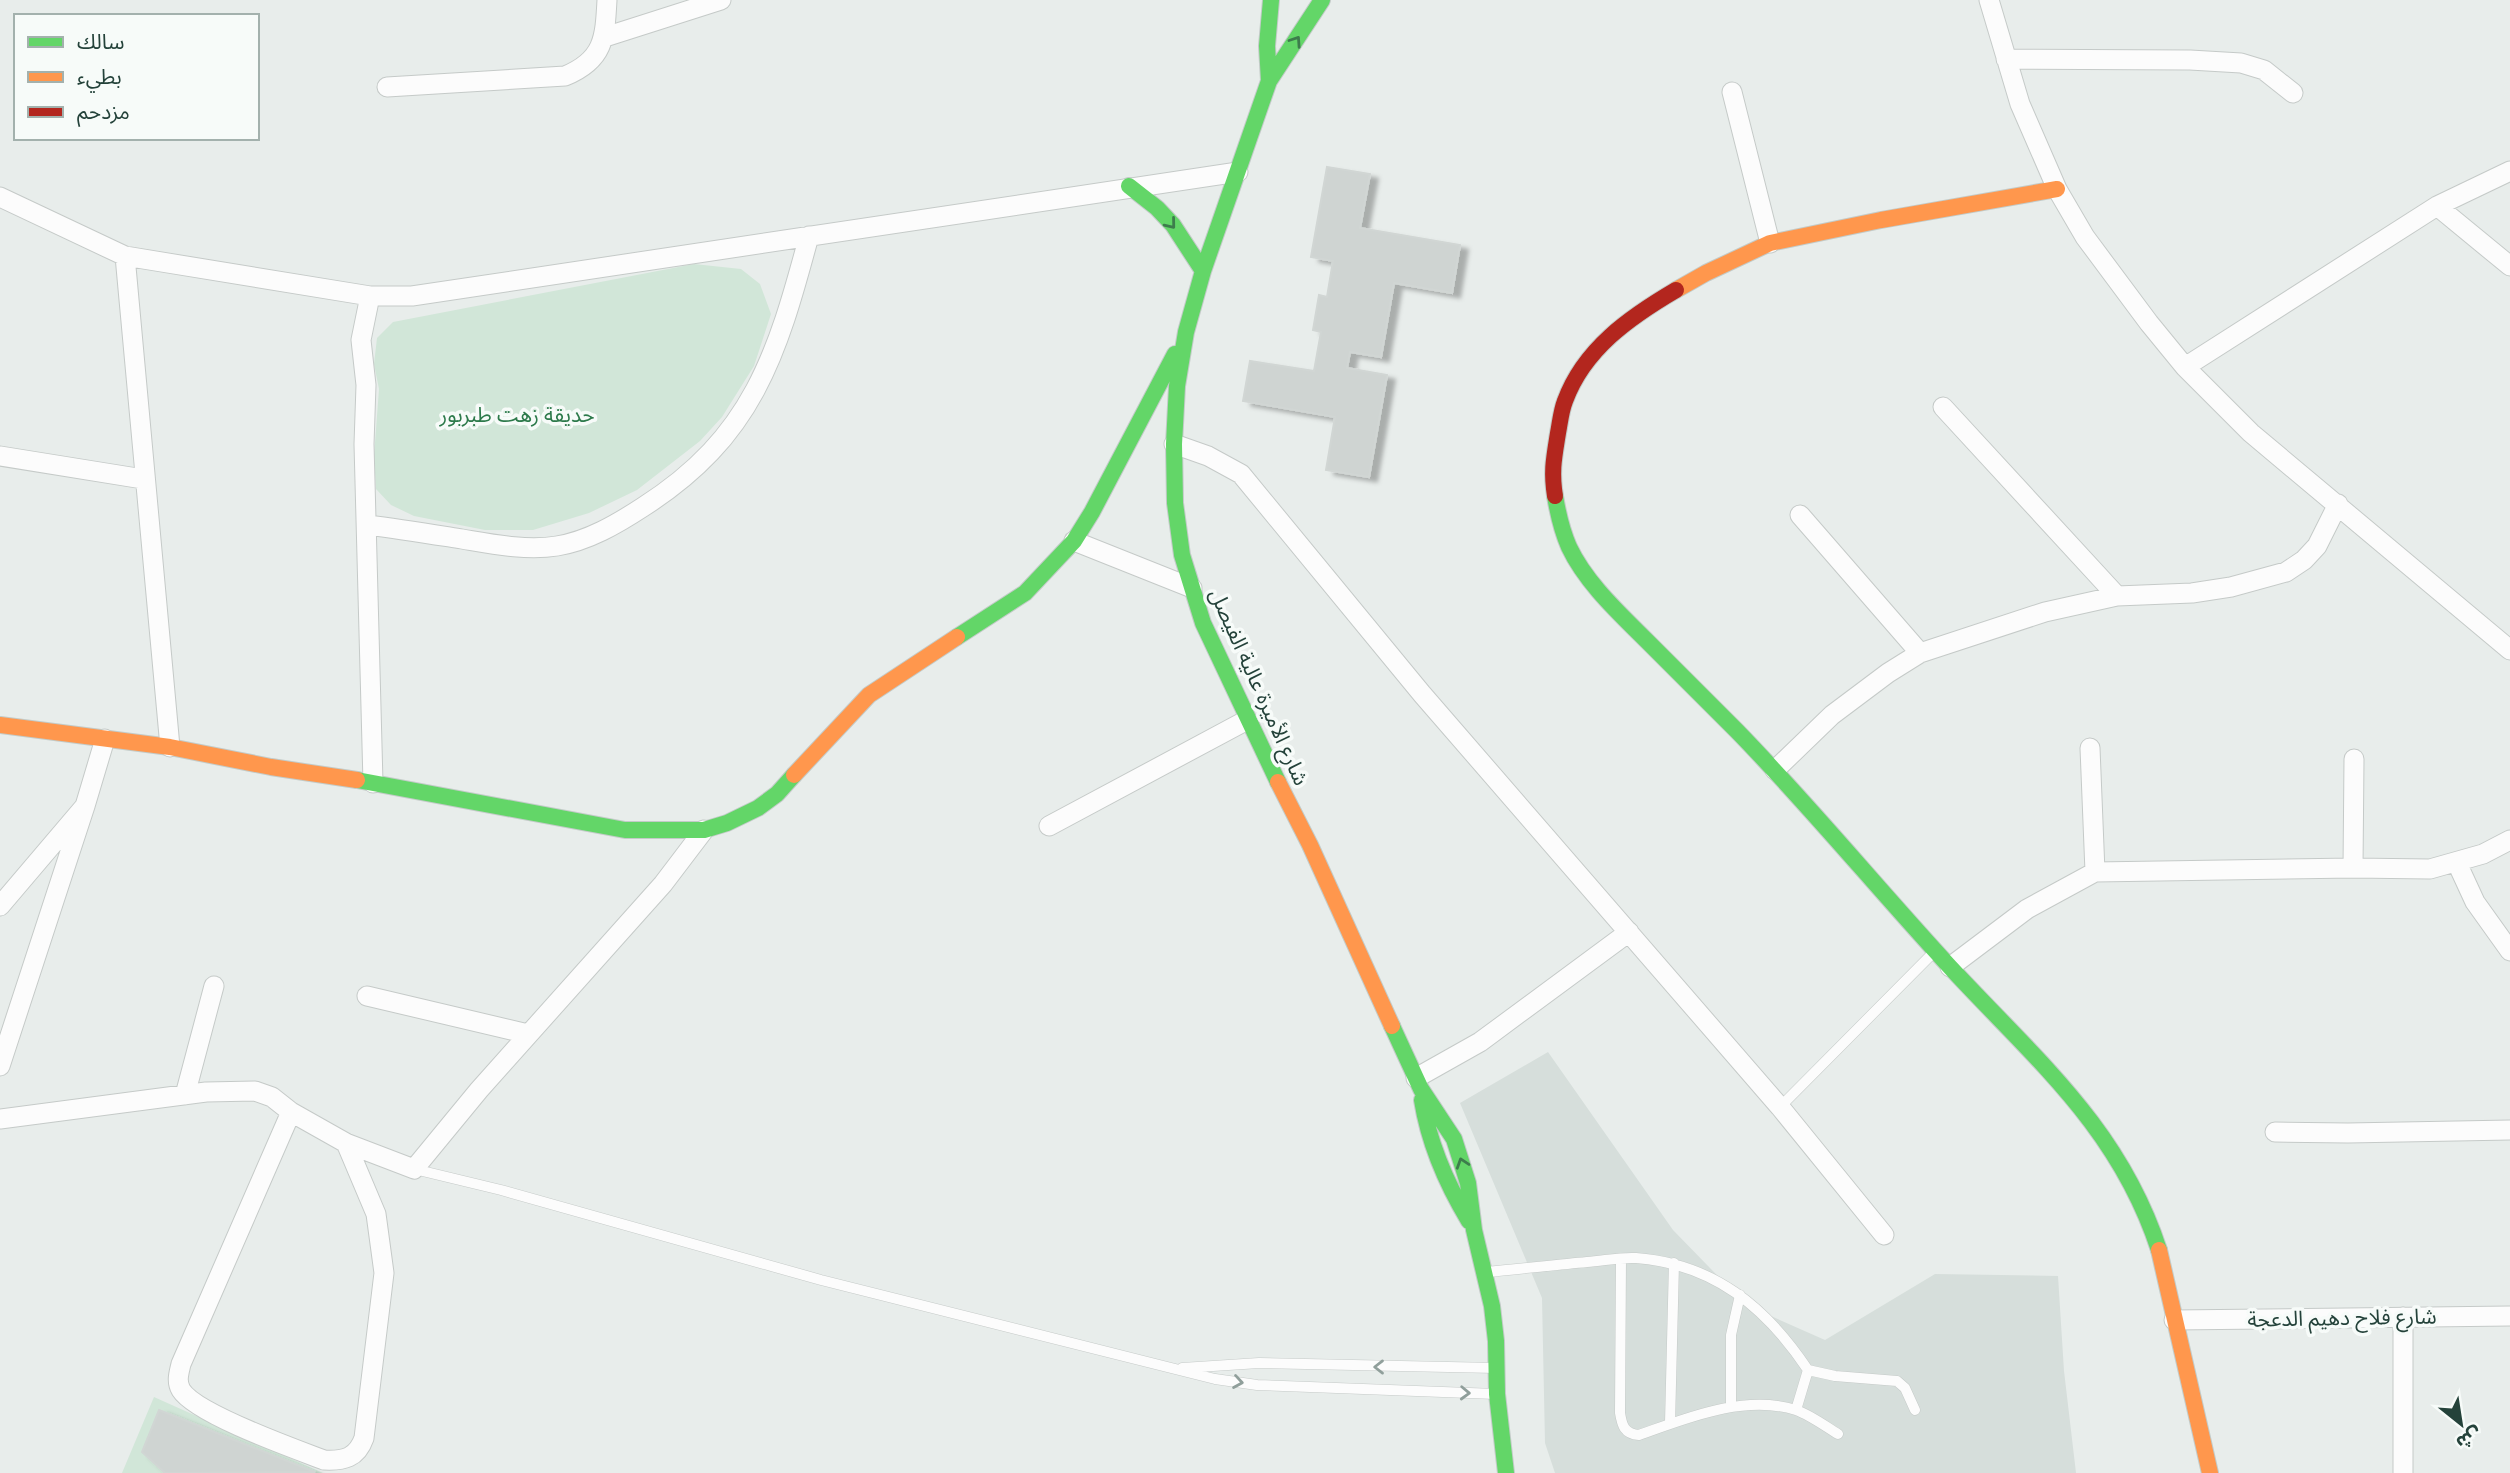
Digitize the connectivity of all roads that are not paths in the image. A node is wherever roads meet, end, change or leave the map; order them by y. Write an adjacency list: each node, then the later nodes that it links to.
1 (607, 0): 6 (street)
2 (721, 0): 6 (street)
3 (1322, 0): 8 (street, شارع الأميرة عالية الفيصل, one-way to 3)
4 (1989, 0): 7 (street)
5 (1267, 4): 8 (street, شارع الأميرة عالية الفيصل)
6 (605, 37): 9 (street)
7 (2006, 59): 11 (street); 15 (street)
8 (1269, 81): 13 (street, شارع الأميرة عالية الفيصل)
9 (387, 87)
10 (1732, 92): 19 (street)
11 (2293, 93)
12 (2510, 171): 17 (street)
13 (1238, 172): 14 (street); 22 (street, شارع الأميرة عالية الفيصل)
14 (1129, 186): 18 (street); 22 (street, one-way to 22)
15 (2057, 189): 19 (street); 25 (street)
16 (0, 197): 20 (street)
17 (2437, 206): 21 (street); 25 (street)
18 (809, 236): 23 (street); 32 (street)
19 (1770, 243): 45 (street)
20 (125, 256): 23 (street); 29 (street)
21 (2510, 266)
22 (1203, 271): 24 (street, شارع الأميرة عالية الفيصل)
23 (370, 296): 32 (street)
24 (1186, 332): 27 (street, شارع الأميرة عالية الفيصل); 33 (street)
25 (2185, 367): 30 (street)
26 (1943, 407): 35 (street)
27 (1174, 444): 34 (street, شارع الأميرة عالية الفيصل); 55 (street)
28 (0, 456): 29 (street)
29 (144, 479): 42 (street)
30 (2338, 504): 35 (street); 37 (street)
31 (1800, 515): 38 (street)
32 (368, 524): 46 (street)
33 (1074, 541): 34 (street); 49 (street)
34 (1192, 588): 39 (street, شارع الأميرة عالية الفيصل)
35 (2117, 596): 38 (street)
36 (2510, 623): 37 (street)
37 (2504, 645)
38 (1920, 653): 45 (street)
39 (1247, 720): 48 (street); 63 (street, شارع الأميرة عالية الفيصل)
40 (0, 725): 41 (street)
41 (105, 739): 42 (street); 47 (street)
42 (170, 747): 46 (street)
43 (2090, 748): 53 (street)
44 (2354, 759): 52 (street)
45 (1775, 770): 56 (street)
46 (373, 783): 49 (street)
47 (85, 806): 54 (street); 62 (street)
48 (1049, 825)
49 (704, 830): 61 (street)
50 (2510, 839): 51 (street)
51 (2457, 863): 52 (street); 57 (street)
52 (2353, 868): 53 (street)
53 (2095, 872): 58 (street)
54 (0, 906)
55 (1629, 932): 63 (street); 65 (street)
56 (1936, 950): 58 (street); 65 (lane)
57 (2510, 951)
58 (1950, 967): 80 (street)
59 (214, 986): 64 (street)
60 (367, 996): 61 (street)
61 (527, 1034): 71 (street)
62 (0, 1066)
63 (1418, 1083): 72 (street, شارع الأميرة عالية الفيصل); 72 (street, شارع الأميرة عالية الفيصل, one-way to 63)
64 (185, 1095): 66 (street); 67 (street)
65 (1780, 1107): 73 (street)
66 (292, 1112): 70 (street); 70 (street)
67 (0, 1119)
68 (2510, 1129): 69 (street)
69 (2276, 1132)
70 (346, 1143): 71 (street)
71 (414, 1169): 82 (lane)
72 (1474, 1230): 76 (street, شارع الأميرة عالية الفيصل)
73 (1884, 1235)
74 (1621, 1259): 75 (lane); 76 (lane); 88 (lane)
75 (1674, 1264): 77 (lane); 88 (lane)
76 (1485, 1272): 81 (street, شارع الأميرة عالية الفيصل)
77 (1740, 1295): 83 (lane); 85 (lane)
78 (2510, 1316): 79 (street, شارع فلاح دهيم الدعجة)
79 (2403, 1317): 80 (street, شارع فلاح دهيم الدعجة); 92 (street)
80 (2174, 1321): 91 (street)
81 (1496, 1368): 82 (lane, one-way to 82); 84 (street, شارع الأميرة عالية الفيصل)
82 (1171, 1369): 84 (lane, one-way to 84)
83 (1808, 1370): 86 (lane); 87 (lane)
84 (1497, 1394): 90 (street, شارع الأميرة عالية الفيصل)
85 (1731, 1407): 87 (lane); 88 (lane)
86 (1915, 1409)
87 (1796, 1410): 89 (lane)
88 (1670, 1423)
89 (1838, 1434)
90 (1506, 1473)
91 (2210, 1473)
92 (2403, 1473)

